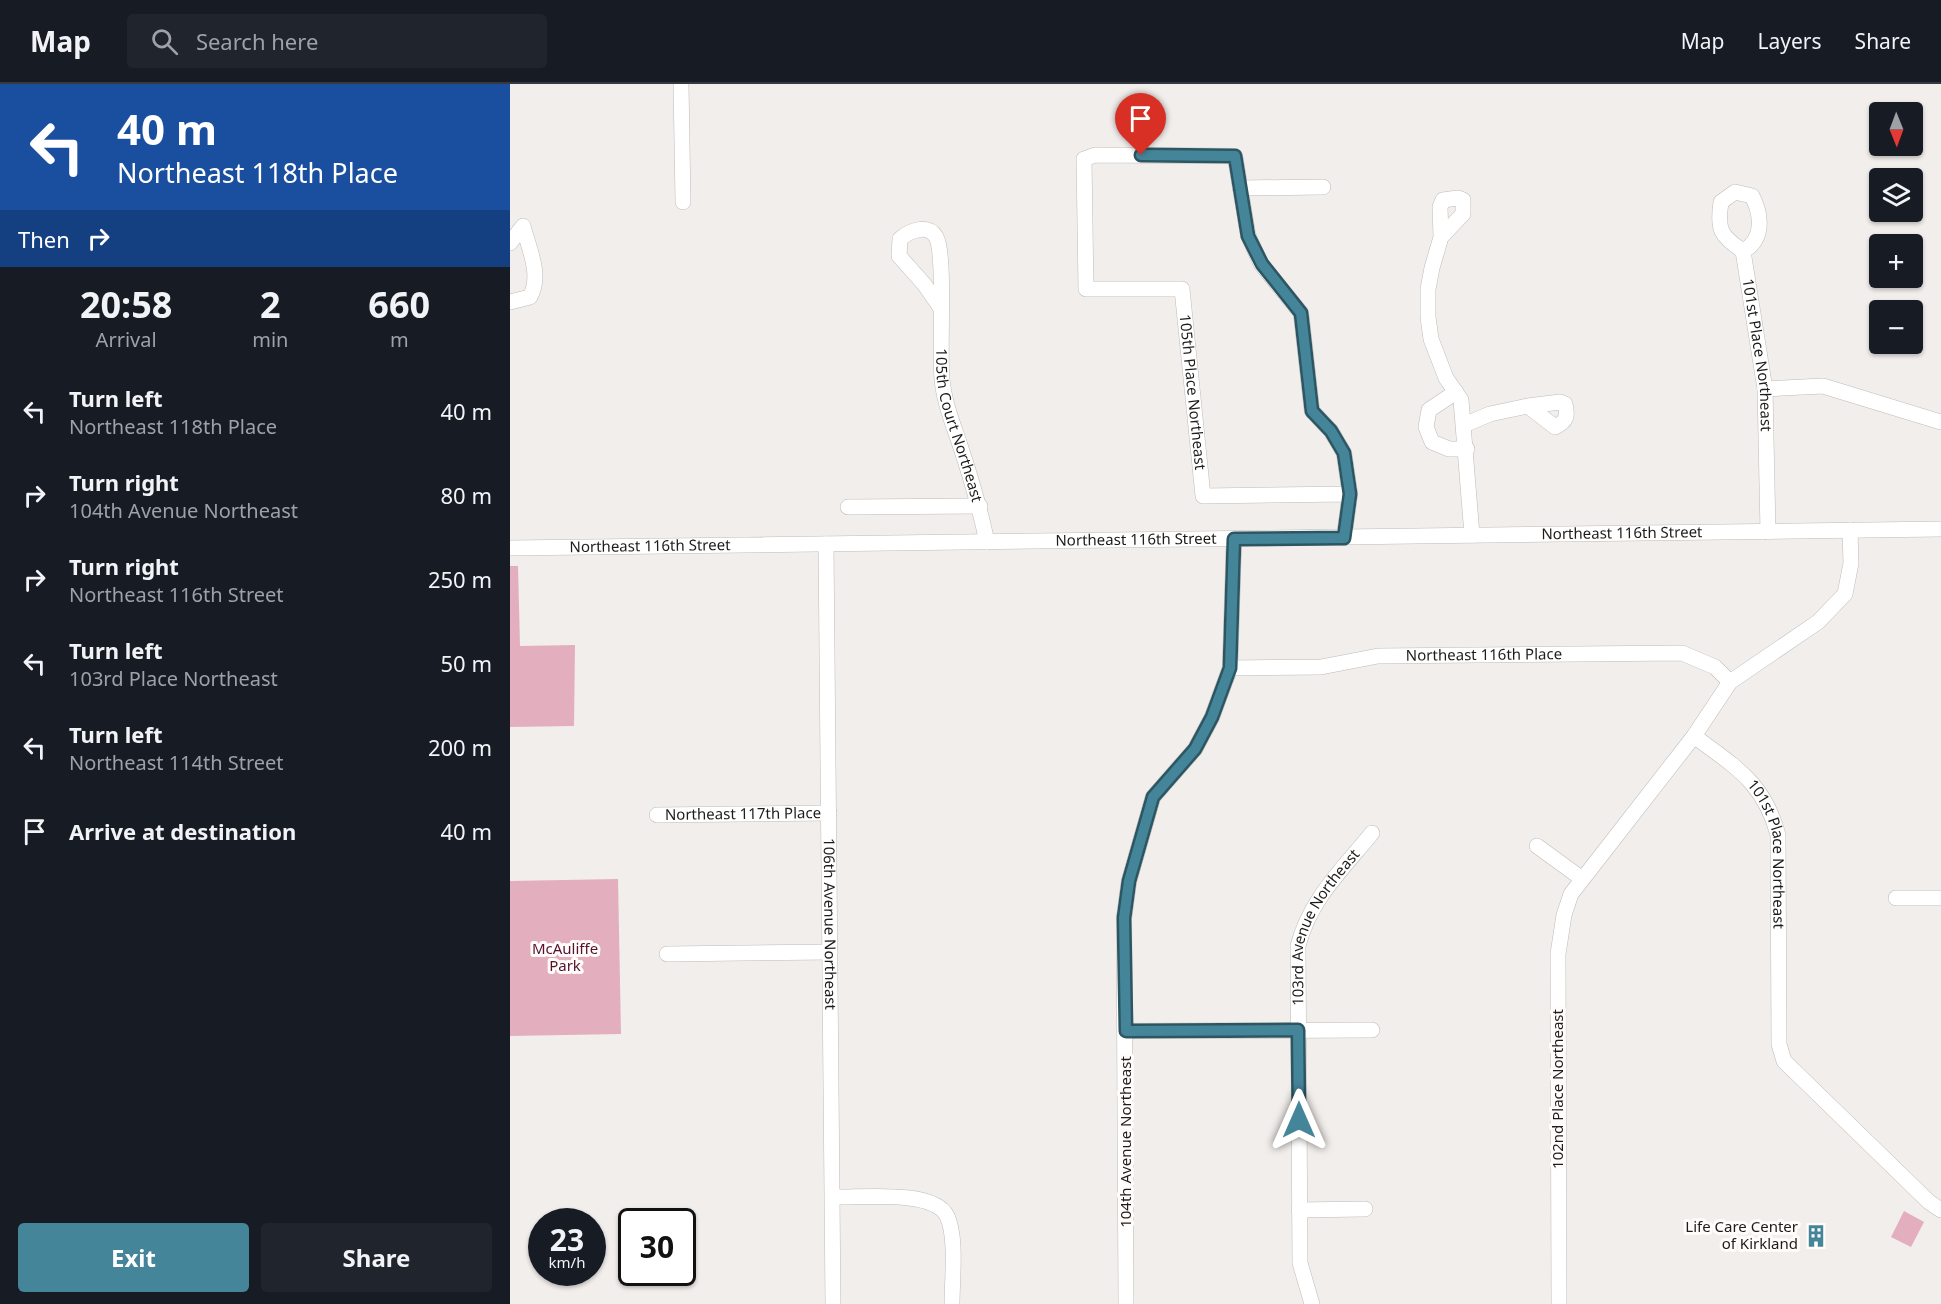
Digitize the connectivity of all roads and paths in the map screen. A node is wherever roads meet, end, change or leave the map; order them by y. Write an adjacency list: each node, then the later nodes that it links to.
1 (681, 84): 4 (street)
2 (1323, 187): 3 (street)
3 (1240, 188): 16 (street); 16 (street, 105th Place Northeast)
4 (683, 202)
5 (1441, 237): 11 (street)
6 (510, 243): 8 (street)
7 (1743, 251): 10 (street, 101st Place Northeast)
8 (510, 302)
9 (940, 308): 9 (street, 105th Court Northeast); 17 (street, 105th Court Northeast)
10 (1765, 388): 13 (street); 21 (street, 101st Place Northeast)
11 (1456, 392): 14 (street); 15 (street)
12 (1528, 406): 14 (street)
13 (1941, 422)
14 (1464, 425): 15 (street)
15 (1467, 449): 22 (street)
16 (1350, 494): 23 (street)
17 (980, 506): 18 (street); 25 (street, 105th Court Northeast)
18 (848, 507)
19 (1941, 529): 20 (street, Northeast 116th Street)
20 (1850, 530): 21 (street, Northeast 116th Street); 29 (street)
21 (1768, 532): 22 (street, Northeast 116th Street)
22 (1472, 536): 23 (street, Northeast 116th Street)
23 (1344, 538): 24 (street, Northeast 116th Street)
24 (1234, 539): 25 (street, Northeast 116th Street); 28 (street, 104th Avenue Northeast)
25 (987, 542): 26 (street, Northeast 116th Street)
26 (826, 544): 27 (street, Northeast 116th Street); 31 (street, 106th Avenue Northeast)
27 (510, 548)
28 (1230, 668): 29 (street, Northeast 116th Place); 42 (street, 104th Avenue Northeast)
29 (1730, 682): 30 (street)
30 (1694, 736): 35 (street, 102nd Place Northeast); 46 (street, 101st Place Northeast)
31 (829, 813): 32 (street, Northeast 117th Place); 38 (street, 106th Avenue Northeast)
32 (657, 815)
33 (1372, 833): 40 (street, 103rd Avenue Northeast)
34 (1537, 846): 35 (street)
35 (1581, 878): 51 (street, 102nd Place Northeast)
36 (1896, 898): 37 (street)
37 (1941, 898)
38 (830, 952): 39 (street); 43 (street, 106th Avenue Northeast)
39 (666, 954)
40 (1298, 1030): 41 (street); 42 (street); 45 (street, 103rd Avenue Northeast)
41 (1372, 1030)
42 (1126, 1031): 49 (street, 104th Avenue Northeast)
43 (833, 1197): 47 (street, 106th Avenue Northeast); 48 (street)
44 (1365, 1209): 45 (street)
45 (1299, 1210): 50 (street, 103rd Avenue Northeast)
46 (1941, 1210)
47 (833, 1304)
48 (952, 1304)
49 (1126, 1304)
50 (1312, 1304)
51 (1559, 1304)

